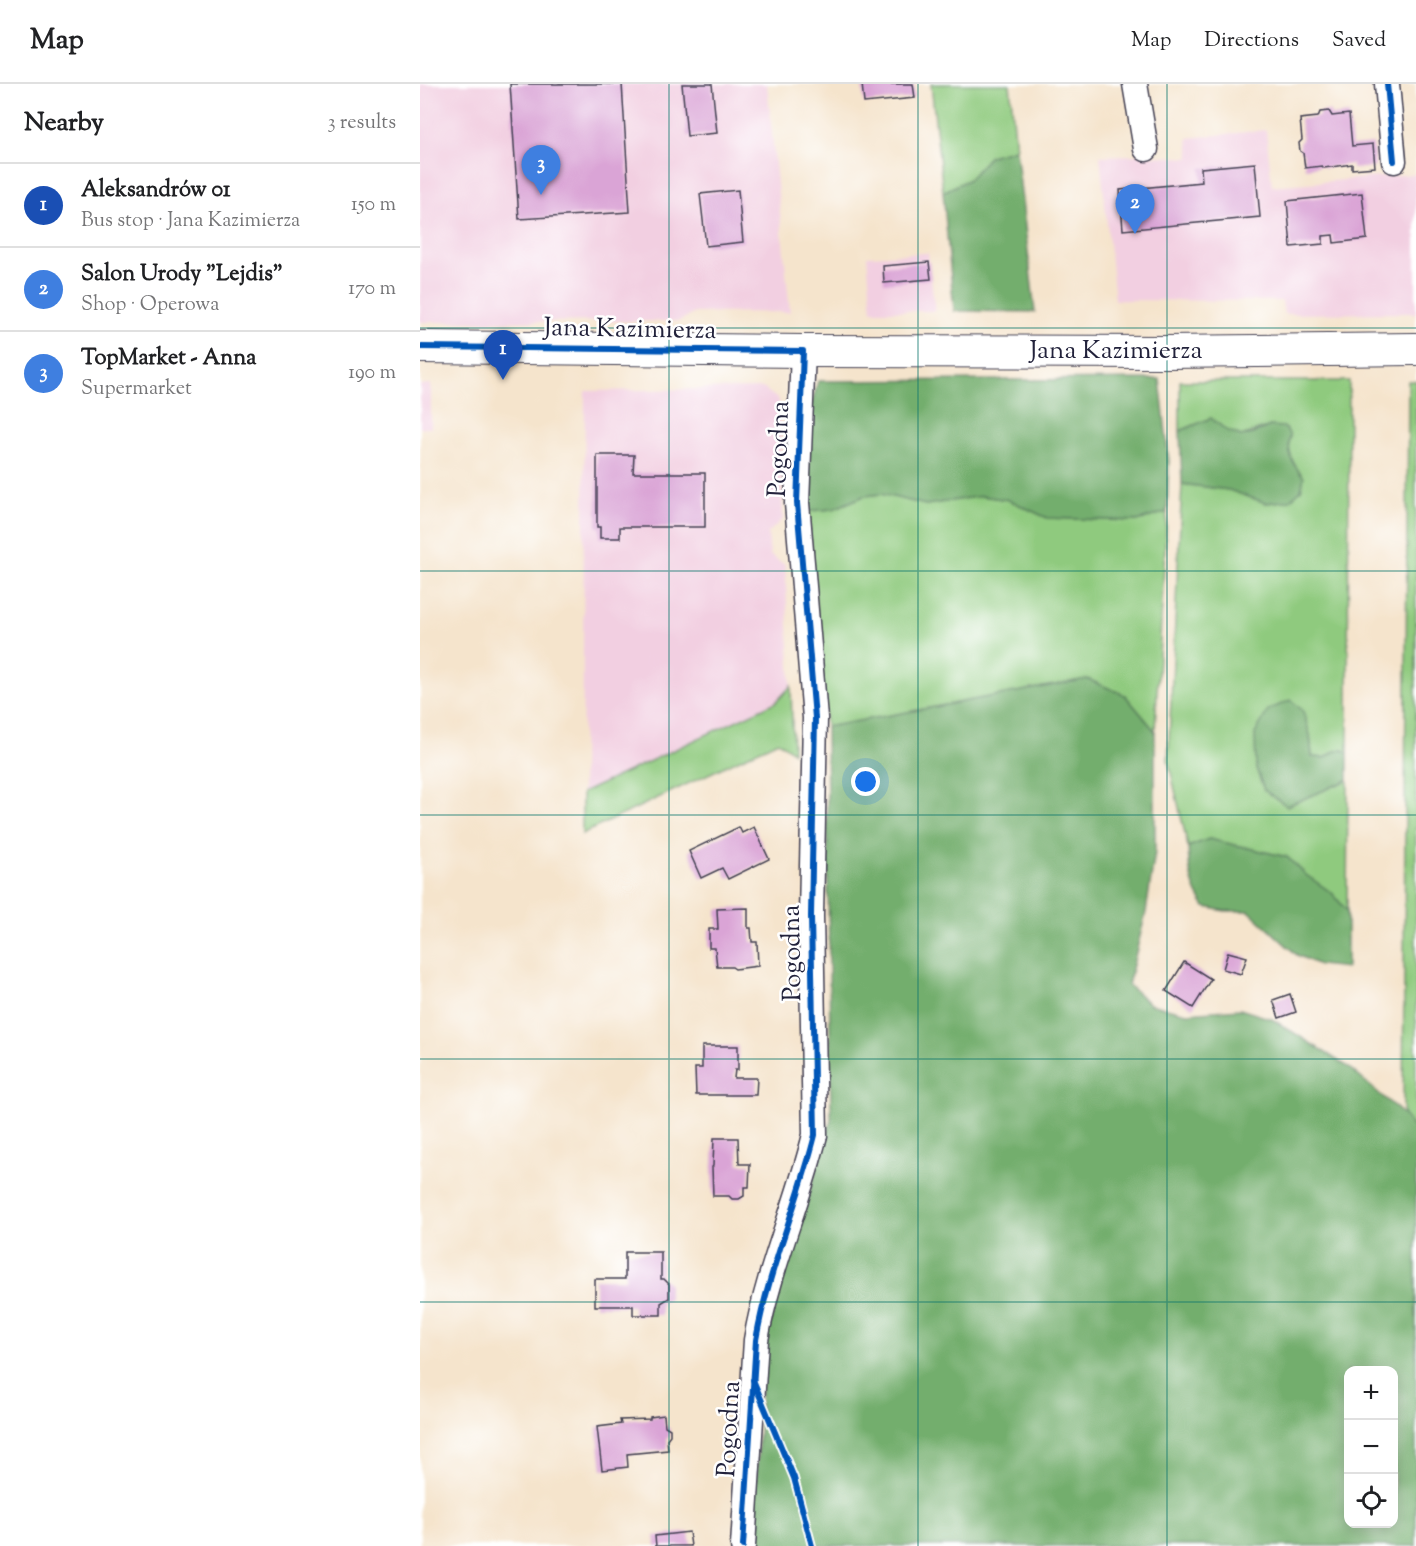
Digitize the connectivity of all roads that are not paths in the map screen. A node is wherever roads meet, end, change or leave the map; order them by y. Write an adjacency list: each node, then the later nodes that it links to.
1 (1135, 84): 3 (street)
2 (1387, 84): 4 (street)
3 (1146, 149)
4 (1394, 160)
5 (420, 347): 7 (main road, Jana Kazimierza)
6 (1416, 349): 7 (main road, Jana Kazimierza)
7 (803, 351): 8 (street, Pogodna)
8 (743, 1546)

